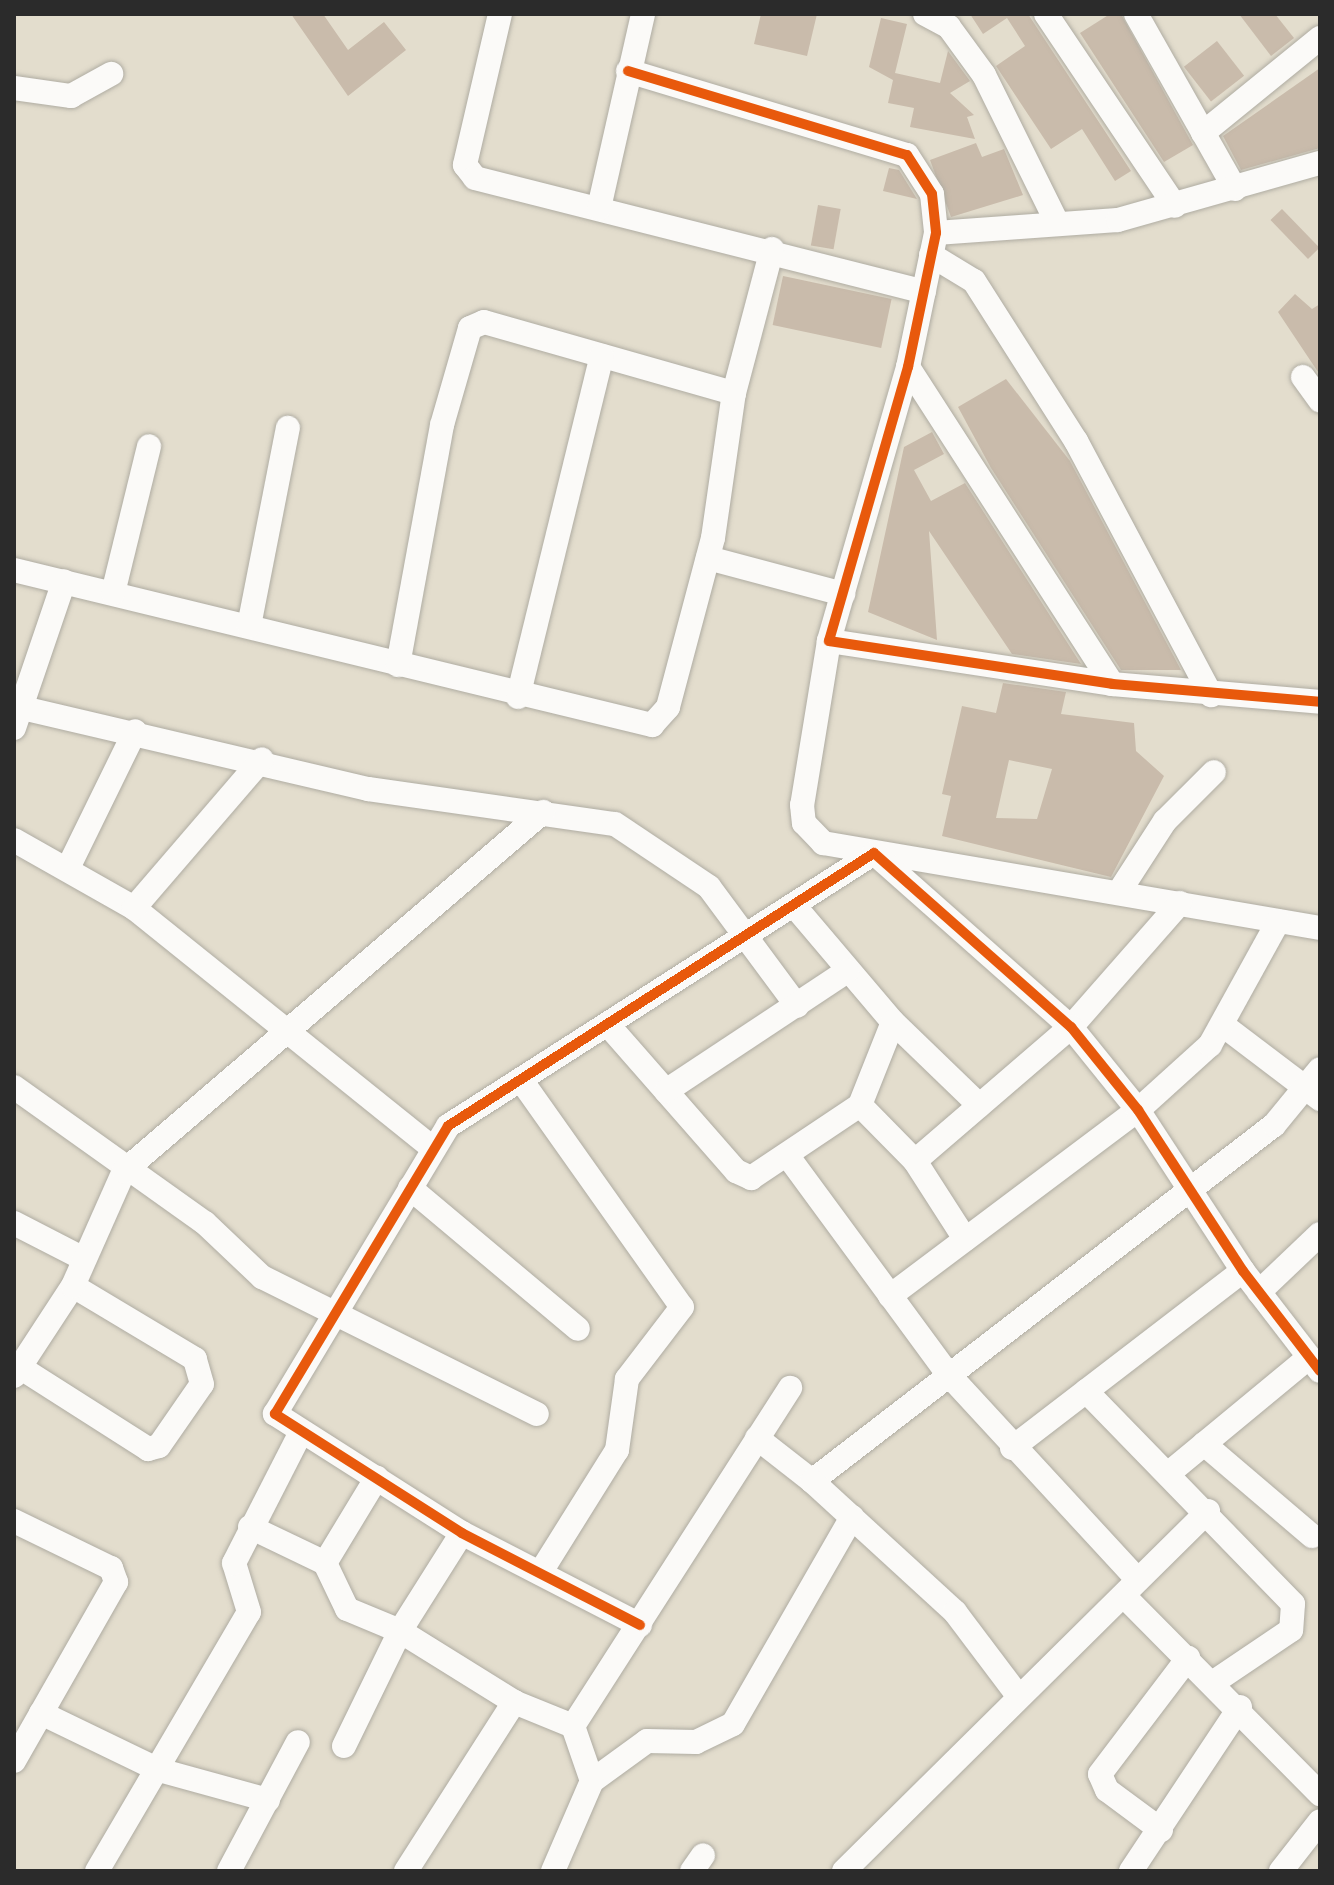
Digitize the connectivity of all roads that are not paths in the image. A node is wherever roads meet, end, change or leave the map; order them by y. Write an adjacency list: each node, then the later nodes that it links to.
1 (500, 14): 16 (street)
2 (643, 14): 7 (street)
3 (925, 14): 17 (street)
4 (1046, 14): 15 (street)
5 (1136, 14): 10 (street)
6 (1320, 38): 10 (street)
7 (628, 71): 16 (street); 18 (street)
8 (111, 74): 9 (street)
9 (14, 88)
10 (1203, 133): 14 (street)
11 (1320, 163): 12 (street)
12 (1295, 171): 13 (street); 14 (street)
13 (1320, 180)
14 (1235, 189): 15 (street)
15 (1175, 206): 17 (street)
16 (599, 208): 19 (street)
17 (1057, 223): 18 (street)
18 (934, 244): 20 (street); 37 (street)
19 (772, 249): 20 (street); 24 (street)
20 (924, 292): 22 (street)
21 (602, 356): 24 (street); 35 (street); 38 (street)
22 (908, 367): 32 (street); 36 (street)
23 (1303, 377): 25 (street)
24 (734, 393): 28 (street)
25 (1320, 400)
26 (288, 428): 33 (street)
27 (149, 446): 31 (street)
28 (708, 558): 32 (street); 38 (street)
29 (14, 570): 30 (street)
30 (64, 581): 31 (street); 40 (street)
31 (113, 593): 33 (street)
32 (843, 594): 34 (street)
33 (249, 626): 35 (street)
34 (829, 641): 36 (street); 46 (street)
35 (398, 665): 38 (street)
36 (1112, 684): 37 (street)
37 (1211, 695): 39 (street)
38 (518, 697)
39 (1320, 702)
40 (18, 714): 41 (street)
41 (135, 731): 42 (street); 47 (street)
42 (262, 759): 44 (street); 50 (street)
43 (1214, 772): 48 (street)
44 (543, 812): 54 (street); 61 (street)
45 (14, 840): 47 (street)
46 (874, 853): 48 (street); 51 (street); 60 (street)
47 (69, 866): 50 (street)
48 (1119, 892): 49 (street)
49 (1180, 903): 52 (street); 60 (street)
50 (134, 908): 61 (street)
51 (797, 909): 54 (street); 55 (street)
52 (1278, 922): 53 (street); 59 (street)
53 (1320, 928)
54 (747, 940): 56 (street); 58 (street)
55 (847, 971): 56 (street); 57 (street)
56 (797, 1006): 65 (street)
57 (893, 1022): 67 (street); 68 (street)
58 (609, 1026): 63 (street); 65 (street)
59 (1224, 1026): 66 (street); 69 (street)
60 (1071, 1027): 68 (street); 69 (street)
61 (285, 1028): 70 (street); 73 (street)
62 (1320, 1069): 66 (street)
63 (521, 1080): 70 (street); 106 (street)
64 (14, 1087): 73 (street)
65 (666, 1091): 71 (street)
66 (1314, 1095): 75 (street)
67 (860, 1105): 71 (street); 72 (street)
68 (979, 1105): 72 (street)
69 (1138, 1110): 75 (street); 78 (street)
70 (430, 1146): 74 (street)
71 (787, 1155): 83 (street)
72 (915, 1161): 78 (street)
73 (124, 1171): 79 (street); 84 (street)
74 (410, 1188): 84 (street); 85 (street)
75 (1190, 1190): 80 (street); 88 (street)
76 (14, 1223): 79 (street)
77 (1320, 1234): 82 (street)
78 (965, 1239): 83 (street)
79 (84, 1259): 81 (street)
80 (1243, 1271): 82 (street); 90 (street)
81 (73, 1286): 87 (street); 87 (street)
82 (1259, 1292): 86 (street)
83 (890, 1296): 88 (street)
84 (339, 1309): 91 (street); 92 (street)
85 (578, 1329)
86 (1313, 1365): 94 (street)
87 (18, 1372)
88 (948, 1374): 95 (street); 98 (street)
89 (790, 1388): 93 (street)
90 (1086, 1391): 95 (street); 96 (street)
91 (537, 1414)
92 (299, 1436): 97 (street); 102 (street)
93 (757, 1438): 98 (street); 108 (street)
94 (1204, 1444): 96 (street); 104 (street)
95 (1012, 1448): 107 (street)
96 (1169, 1473): 99 (street)
97 (377, 1477): 103 (street); 105 (street)
98 (812, 1481): 100 (street)
99 (1208, 1511): 107 (street); 111 (street)
100 (852, 1517): 112 (street); 121 (street)
101 (16, 1527): 115 (street)
102 (250, 1527): 105 (street); 120 (street)
103 (462, 1533): 106 (street); 109 (street)
104 (1312, 1536)
105 (325, 1563): 109 (street)
106 (540, 1573): 108 (street)
107 (1131, 1588): 110 (street); 112 (street)
108 (640, 1625): 116 (street)
109 (400, 1631): 113 (street); 118 (street)
110 (1188, 1658): 111 (street); 125 (street)
111 (1214, 1682): 114 (street)
112 (1019, 1697): 130 (street)
113 (514, 1702): 116 (street); 128 (street)
114 (1240, 1707): 122 (street); 125 (street)
115 (41, 1713): 119 (street); 120 (street)
116 (573, 1726): 121 (street)
117 (298, 1742): 123 (street)
118 (344, 1746)
119 (14, 1761)
120 (159, 1770): 123 (street); 126 (street)
121 (592, 1781): 129 (street)
122 (1320, 1794)
123 (268, 1800): 127 (street)
124 (1320, 1821): 132 (street)
125 (1161, 1830): 131 (street)
126 (97, 1871)
127 (229, 1871)
128 (406, 1871)
129 (553, 1871)
130 (844, 1871)
131 (1131, 1871)
132 (1281, 1871)

